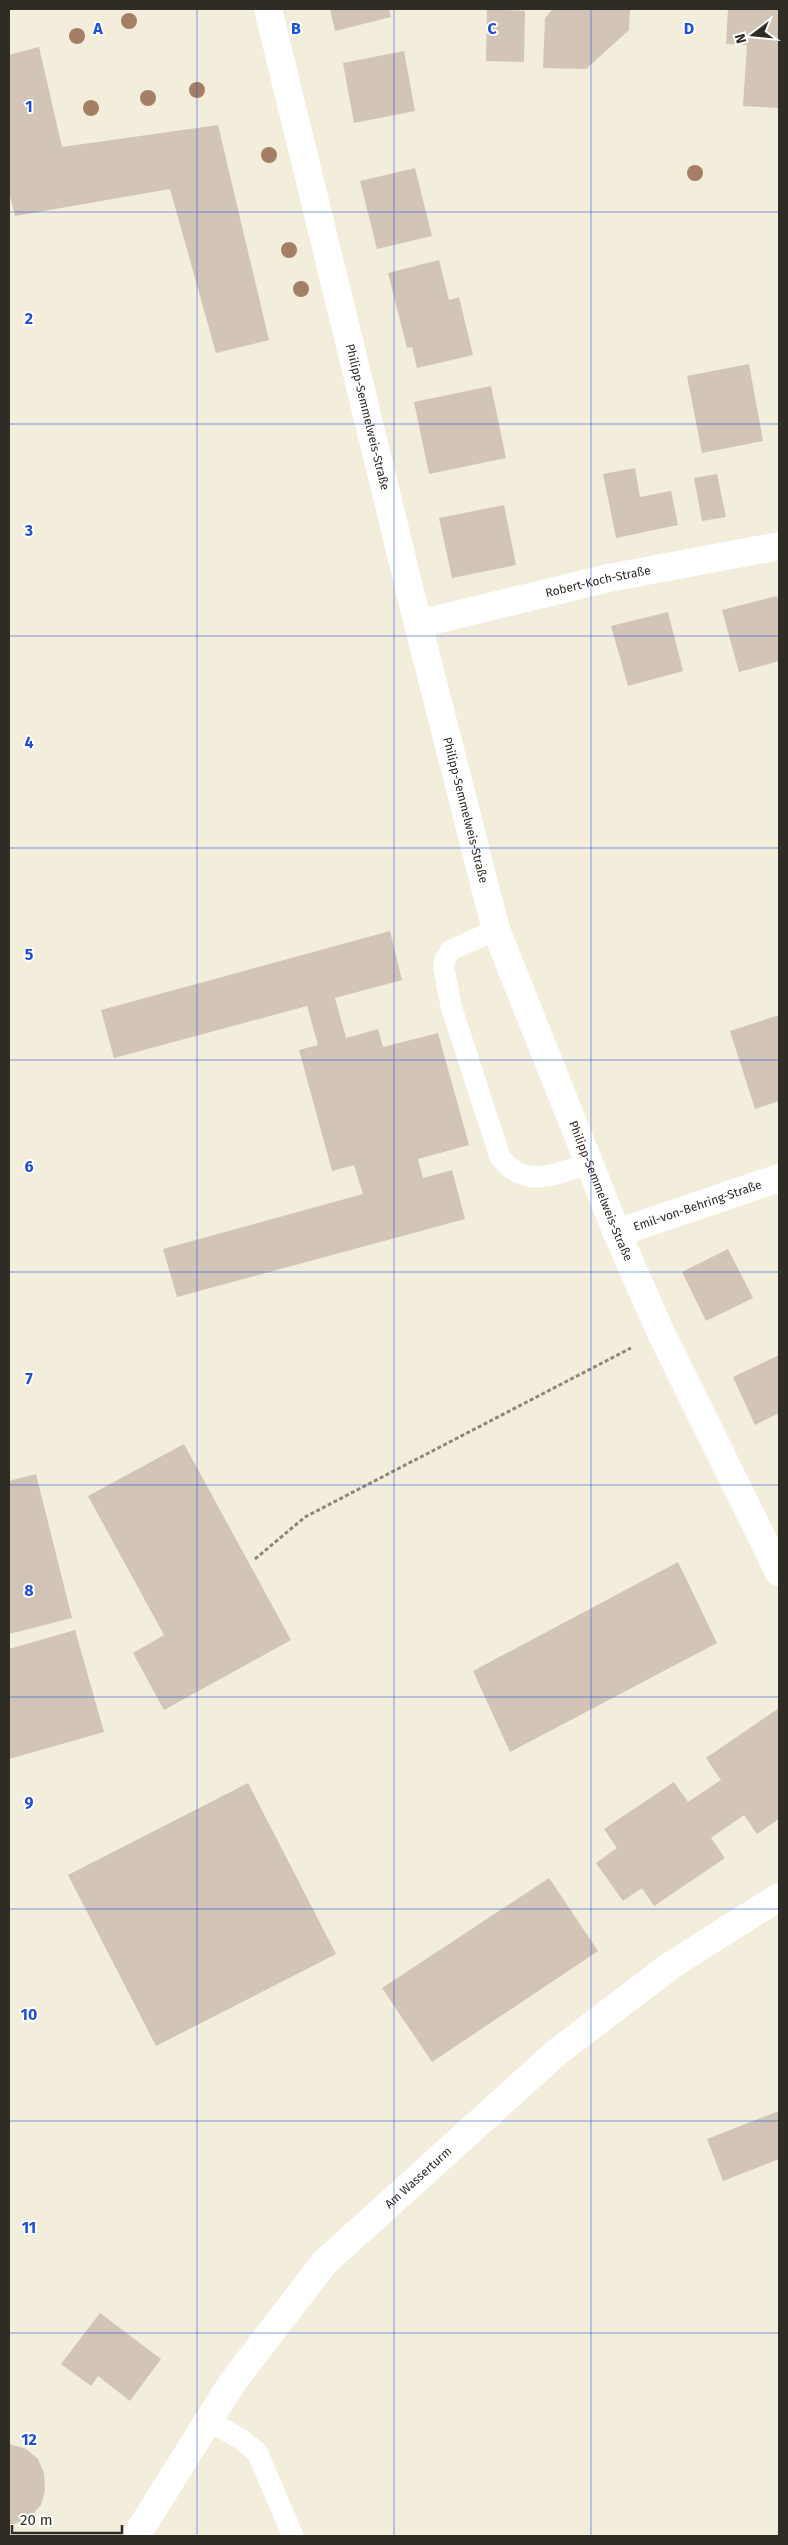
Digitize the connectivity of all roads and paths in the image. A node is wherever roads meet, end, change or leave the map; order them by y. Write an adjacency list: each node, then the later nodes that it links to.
1 (268, 9): 3 (street, Philipp-Semmelweis-Straße)
2 (779, 546): 3 (street, Robert-Koch-Straße)
3 (418, 624): 4 (street, Philipp-Semmelweis-Straße)
4 (496, 930): 5 (street, Philipp-Semmelweis-Straße); 5 (lane)
5 (588, 1164): 7 (street, Philipp-Semmelweis-Straße)
6 (779, 1178): 7 (street, Emil-von-Behring-Straße)
7 (617, 1233): 8 (street, Philipp-Semmelweis-Straße)
8 (662, 1333): 9 (path); 10 (street, Philipp-Semmelweis-Straße)
9 (255, 1559)
10 (779, 1572)
11 (779, 1896): 12 (street, Am Wasserturm)
12 (207, 2420): 13 (street, Am Wasserturm); 14 (lane)
13 (136, 2536)
14 (293, 2536)

